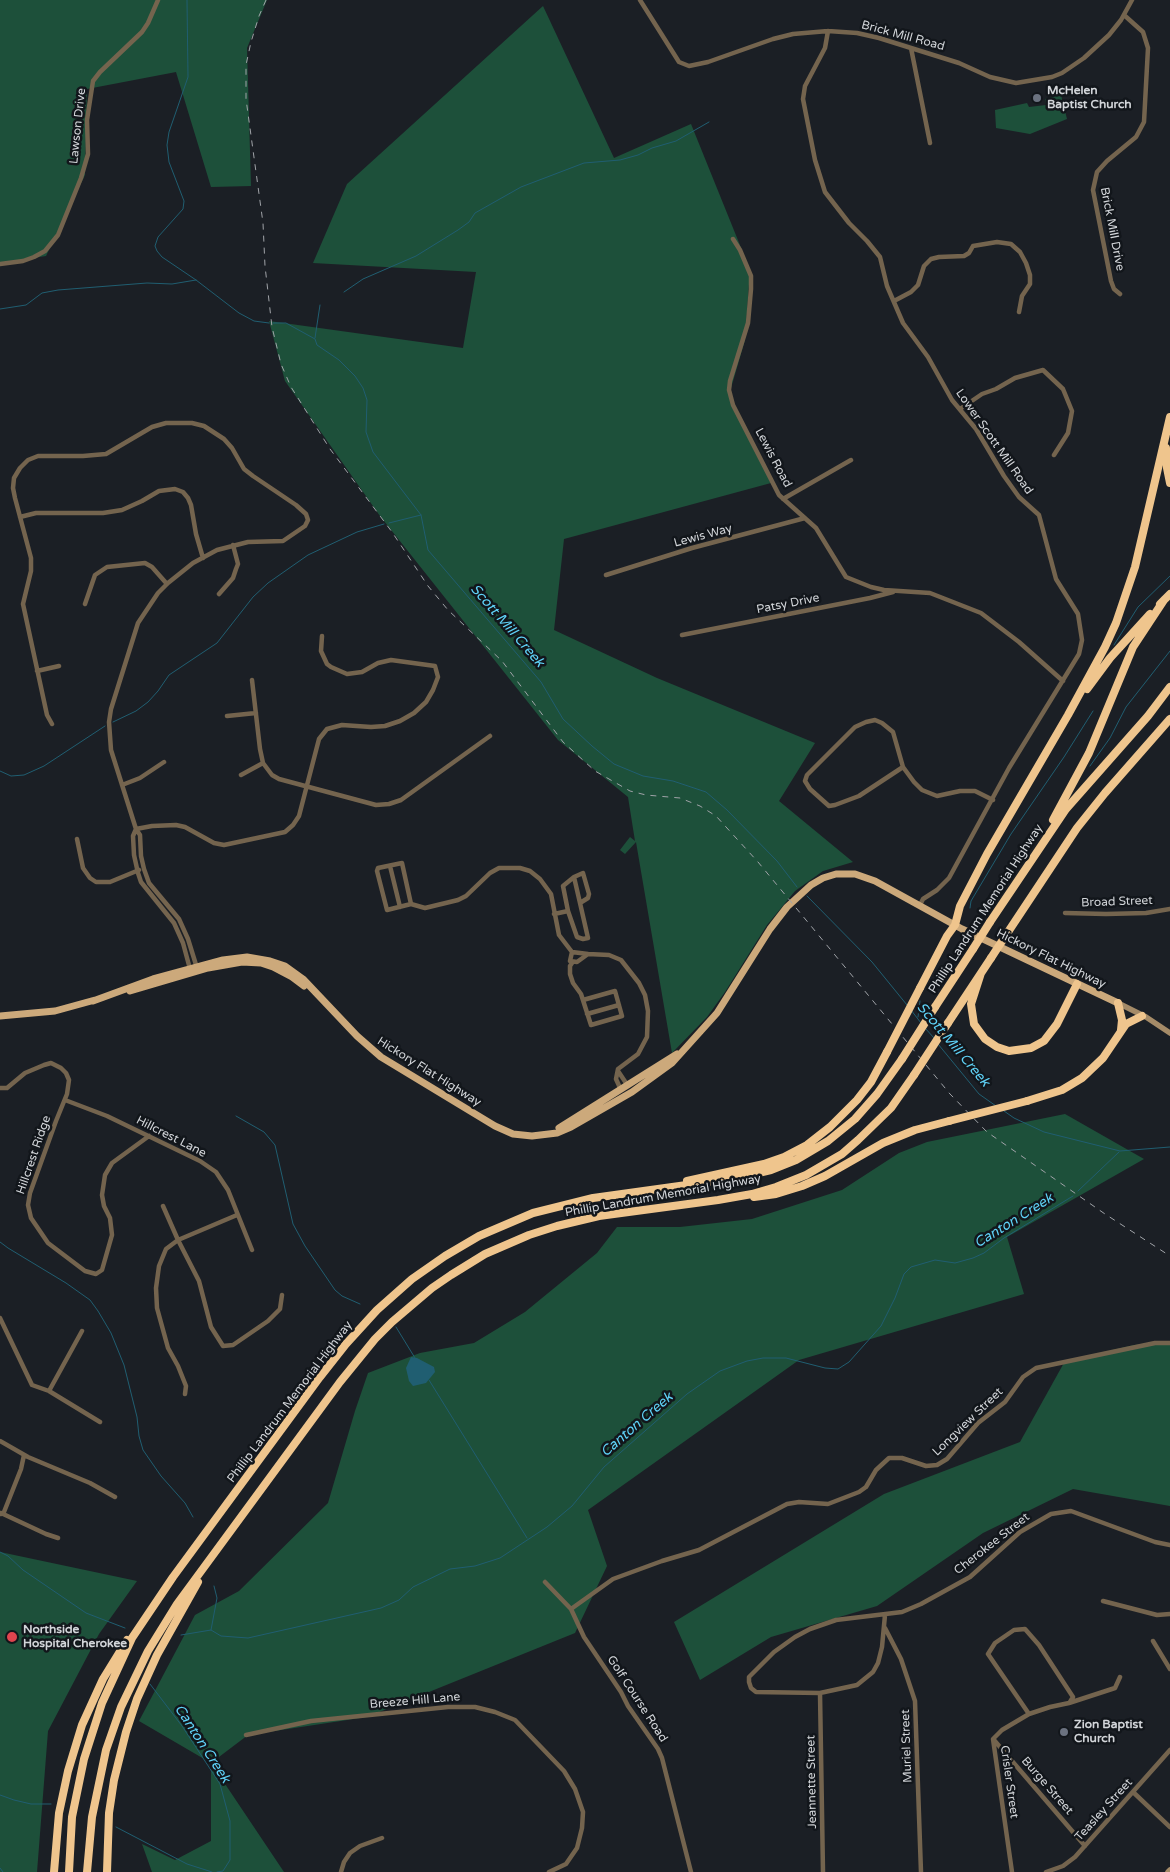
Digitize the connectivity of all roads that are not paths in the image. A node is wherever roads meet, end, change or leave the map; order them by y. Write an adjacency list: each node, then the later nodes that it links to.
1 (158, 0): 9 (street, Lawson Drive)
2 (640, 0): 5 (street, Brick Mill Road)
3 (1132, 0): 4 (street, Brick Mill Road)
4 (1124, 15): 6 (street, Brick Mill Road); 10 (street, Brick Mill Drive)
5 (828, 31): 6 (street, Brick Mill Road); 11 (street, Lower Scott Mill Road)
6 (911, 48): 7 (street)
7 (930, 143)
8 (733, 239): 19 (street, Lewis Road)
9 (0, 264)
10 (1120, 294)
11 (894, 301): 12 (street); 13 (street, Lower Scott Mill Road)
12 (1019, 312)
13 (960, 409): 16 (street); 36 (street, Lower Scott Mill Road)
14 (1170, 417): 15 (highway)
15 (1166, 434): 18 (highway); 39 (highway)
16 (1054, 454)
17 (852, 460): 19 (street)
18 (1170, 483)
19 (783, 498): 21 (street, Lewis Road)
20 (20, 517): 22 (street); 23 (street); 34 (street)
21 (805, 518): 24 (street, Lewis Way); 26 (street, Lewis Road)
22 (233, 546): 23 (street); 27 (street)
23 (203, 558): 25 (street)
24 (606, 575)
25 (167, 584): 30 (street); 48 (street)
26 (896, 591): 31 (street, Patsy Drive); 36 (street, Lewis Road)
27 (219, 594)
28 (1170, 594): 29 (highway)
29 (1164, 600): 39 (highway); 53 (highway)
30 (85, 604)
31 (682, 635)
32 (322, 636): 49 (street)
33 (59, 666): 34 (street)
34 (37, 671): 42 (street)
35 (252, 680): 38 (street)
36 (1063, 681): 50 (street, Lower Scott Mill Road)
37 (1170, 687): 53 (highway, Phillip Landrum Memorial Highway)
38 (256, 714): 40 (street); 45 (street)
39 (1068, 715): 67 (highway)
40 (227, 716)
41 (1170, 719): 73 (highway, Phillip Landrum Memorial Highway, bridge)
42 (52, 724)
43 (490, 736): 49 (street)
44 (164, 762): 48 (street)
45 (263, 763): 47 (street); 49 (street)
46 (903, 767): 46 (street); 50 (street)
47 (241, 775)
48 (122, 785): 51 (street)
49 (307, 787): 51 (street)
50 (993, 800): 60 (street, Lower Scott Mill Road)
51 (136, 829): 55 (street); 56 (street)
52 (77, 839): 56 (street)
53 (1033, 858): 87 (highway, Phillip Landrum Memorial Highway, bridge)
54 (390, 866): 59 (street); 61 (street); 61 (street)
55 (144, 869): 56 (street); 72 (street)
56 (137, 871): 72 (street)
57 (574, 877): 58 (street); 58 (street); 63 (street)
58 (580, 903): 63 (street)
59 (411, 904): 61 (street); 65 (street)
60 (920, 904): 66 (main road, Hickory Flat Highway); 84 (main road, Hickory Flat Highway)
61 (400, 907)
62 (1170, 909): 64 (street, Broad Street)
63 (568, 911): 65 (street)
64 (1064, 913)
65 (554, 914): 69 (street)
66 (940, 918): 67 (main road, Hickory Flat Highway); 68 (main road)
67 (955, 925): 68 (highway); 74 (main road, Hickory Flat Highway)
68 (947, 936): 87 (highway, bridge)
69 (572, 952): 70 (street); 71 (street)
70 (588, 954): 71 (street); 84 (street)
71 (572, 963): 75 (street)
72 (194, 970): 79 (main road, Hickory Flat Highway); 84 (main road, Hickory Flat Highway)
73 (981, 973): 74 (highway); 88 (highway, Phillip Landrum Memorial Highway, bridge)
74 (1077, 984): 76 (main road, Hickory Flat Highway)
75 (583, 1000): 77 (street); 78 (street)
76 (1118, 1003): 80 (street, Hickory Flat Highway); 81 (highway)
77 (619, 1005): 78 (street); 78 (street)
78 (587, 1014)
79 (0, 1016)
80 (1142, 1016): 81 (highway); 82 (street, Hickory Flat Highway)
81 (1121, 1030): 88 (highway, bridge)
82 (1170, 1033)
83 (0, 1088): 85 (street, Hillcrest Ridge)
84 (627, 1091)
85 (65, 1100): 86 (street, Hillcrest Lane); 86 (street, Hillcrest Ridge)
86 (149, 1136): 90 (street, Hillcrest Lane)
87 (637, 1191): 109 (highway, Phillip Landrum Memorial Highway)
88 (718, 1200): 106 (highway, Phillip Landrum Memorial Highway)
89 (164, 1206): 91 (street)
90 (237, 1215): 91 (street); 92 (street, Hillcrest Lane)
91 (178, 1240): 93 (street); 98 (street)
92 (252, 1250)
93 (282, 1295)
94 (0, 1318): 97 (street)
95 (82, 1331): 97 (street)
96 (1170, 1342): 110 (street, Longview Street)
97 (49, 1391): 99 (street)
98 (185, 1394)
99 (100, 1422)
100 (0, 1442): 101 (street)
101 (24, 1455): 102 (street); 103 (street)
102 (115, 1497)
103 (1, 1513): 104 (street)
104 (58, 1538)
105 (1170, 1545): 111 (street, Cherokee Street)
106 (218, 1548): 129 (highway, Phillip Landrum Memorial Highway); 130 (highway)
107 (545, 1582): 110 (street, Golf Course Road)
108 (1103, 1601): 112 (street)
109 (154, 1604): 127 (highway); 128 (highway, Phillip Landrum Memorial Highway)
110 (571, 1609): 133 (street, Golf Course Road)
111 (885, 1614): 113 (street); 117 (street, Cherokee Street)
112 (1170, 1614)
113 (884, 1627): 117 (street); 135 (street, Muriel Street)
114 (1153, 1641): 115 (street)
115 (1170, 1669)
116 (1120, 1677): 118 (street, Crisler Street)
117 (820, 1693): 134 (street, Jeannette Street)
118 (1069, 1703): 119 (street, Crisler Street); 119 (street)
119 (1029, 1714): 121 (street, Crisler Street)
120 (246, 1734): 132 (street, Breeze Hill Lane)
121 (993, 1739): 126 (street, Burge Street); 136 (street, Crisler Street)
122 (1170, 1750): 123 (street, Teasley Street)
123 (1133, 1792): 124 (street); 126 (street, Teasley Street)
124 (1170, 1827)
125 (382, 1838): 131 (street)
126 (1085, 1846): 137 (street, Teasley Street)
127 (54, 1872)
128 (69, 1872)
129 (88, 1872)
130 (107, 1872)
131 (342, 1872)
132 (549, 1872)
133 (691, 1872)
134 (823, 1872)
135 (921, 1872)
136 (1012, 1872)
137 (1046, 1872)

